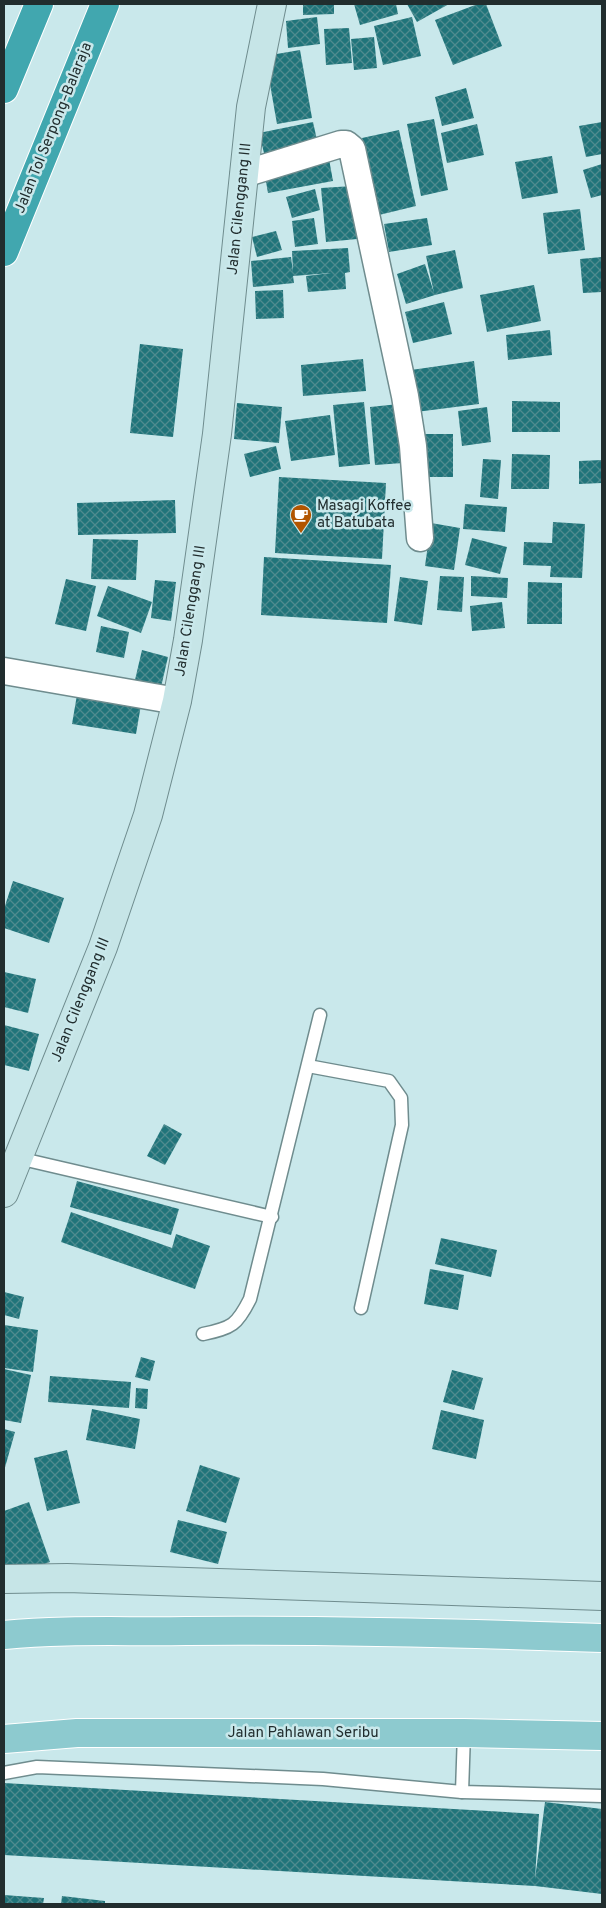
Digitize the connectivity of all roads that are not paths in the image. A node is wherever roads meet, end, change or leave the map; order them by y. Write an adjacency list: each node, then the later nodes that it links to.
1 (39, 4): 4 (highway)
2 (105, 4): 6 (highway, Jalan Tol Serpong–Balaraja)
3 (271, 5): 5 (street, Jalan Cilenggang III)
4 (4, 89)
5 (244, 174): 7 (street); 9 (street, Jalan Cilenggang III)
6 (4, 252)
7 (420, 538)
8 (4, 671): 9 (street)
9 (177, 701): 12 (street, Jalan Cilenggang III)
10 (320, 1015): 11 (lane)
11 (308, 1066): 14 (lane); 15 (lane)
12 (18, 1158): 13 (street, Jalan Cilenggang III); 14 (lane)
13 (4, 1193)
14 (272, 1217): 16 (lane)
15 (361, 1308)
16 (203, 1334)
17 (4, 1579): 18 (street)
18 (602, 1596)
19 (4, 1635): 20 (main road)
20 (602, 1638)
21 (464, 1733): 22 (main road, Jalan Pahlawan Seribu); 23 (main road, Jalan Pahlawan Seribu); 25 (lane)
22 (602, 1736)
23 (4, 1739)
24 (4, 1773): 25 (lane)
25 (462, 1792): 26 (lane)
26 (602, 1796)

